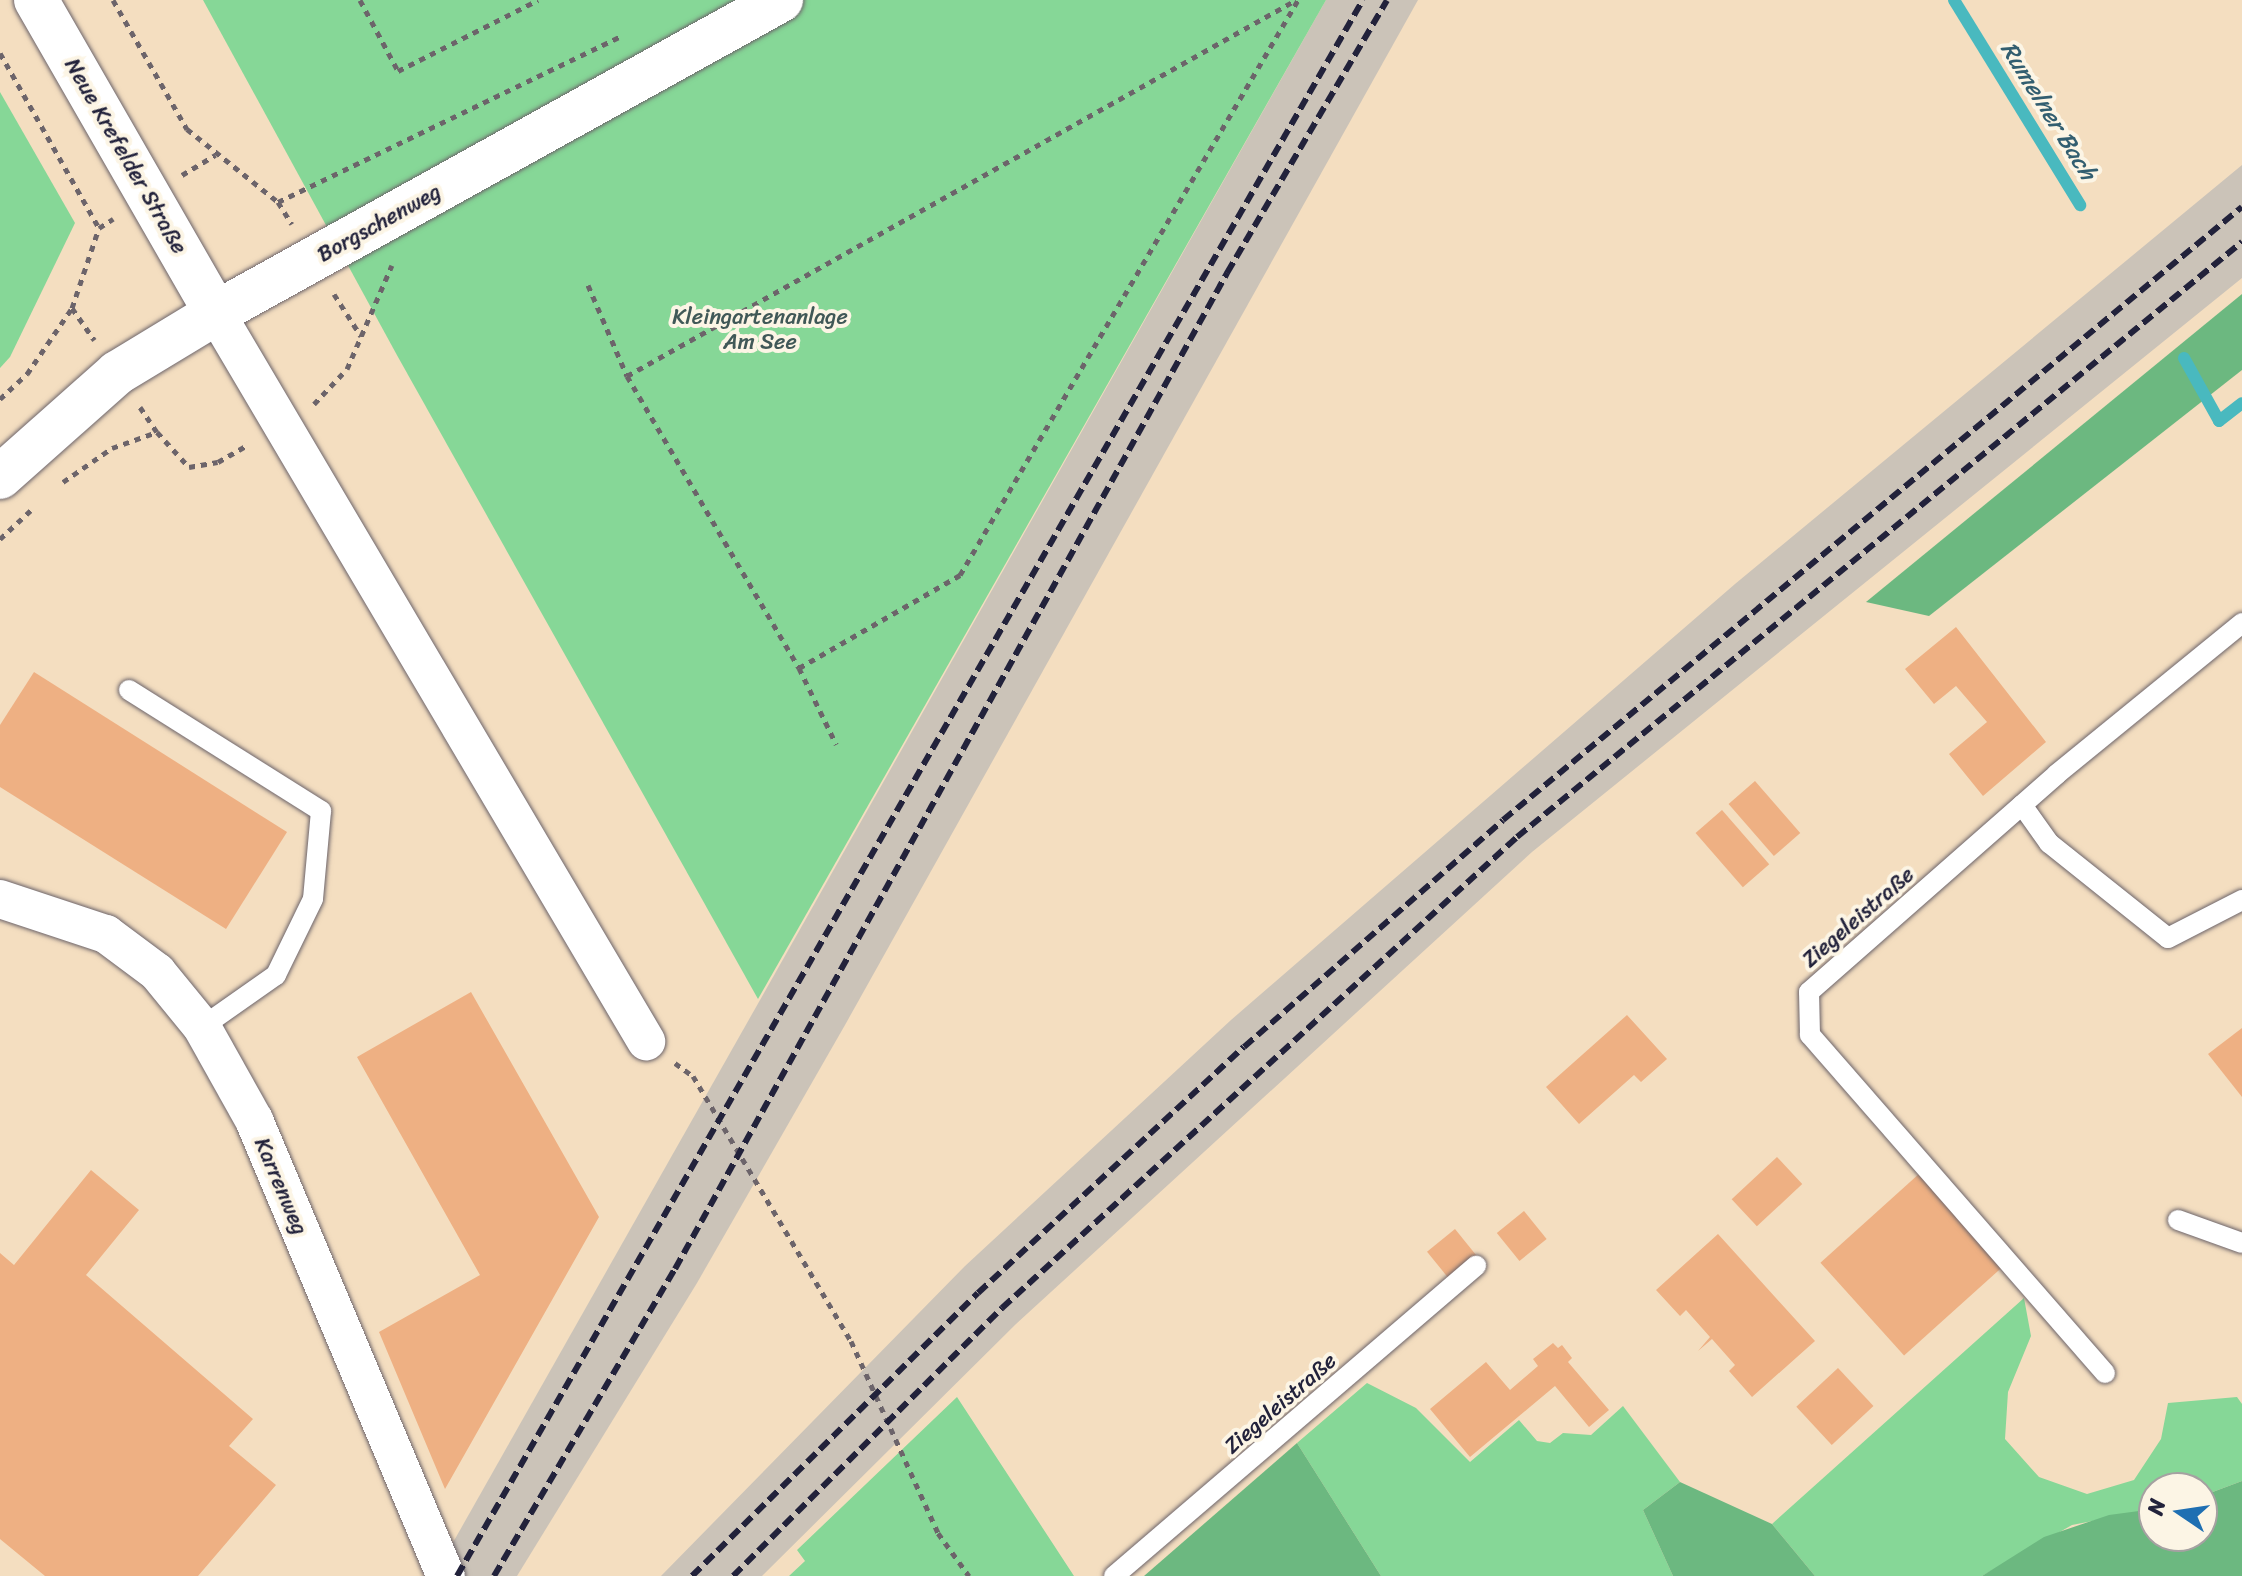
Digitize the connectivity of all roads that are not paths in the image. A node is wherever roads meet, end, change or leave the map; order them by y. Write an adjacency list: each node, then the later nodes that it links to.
1 (36, 0): 3 (street, Neue Krefelder Straße)
2 (781, 0): 3 (street, Borgschenweg)
3 (216, 313): 4 (street, Borgschenweg); 11 (street)
4 (0, 477)
5 (2242, 623): 7 (lane, Ziegeleistraße)
6 (129, 690): 10 (lane)
7 (2022, 805): 9 (lane); 15 (lane, Ziegeleistraße)
8 (0, 899): 10 (street, Karrenweg)
9 (2242, 900)
10 (202, 1027): 16 (street, Karrenweg)
11 (646, 1041)
12 (2178, 1220): 13 (lane)
13 (2242, 1243)
14 (1476, 1266): 17 (lane, Ziegeleistraße)
15 (2105, 1373)
16 (446, 1576)
17 (1114, 1576)

